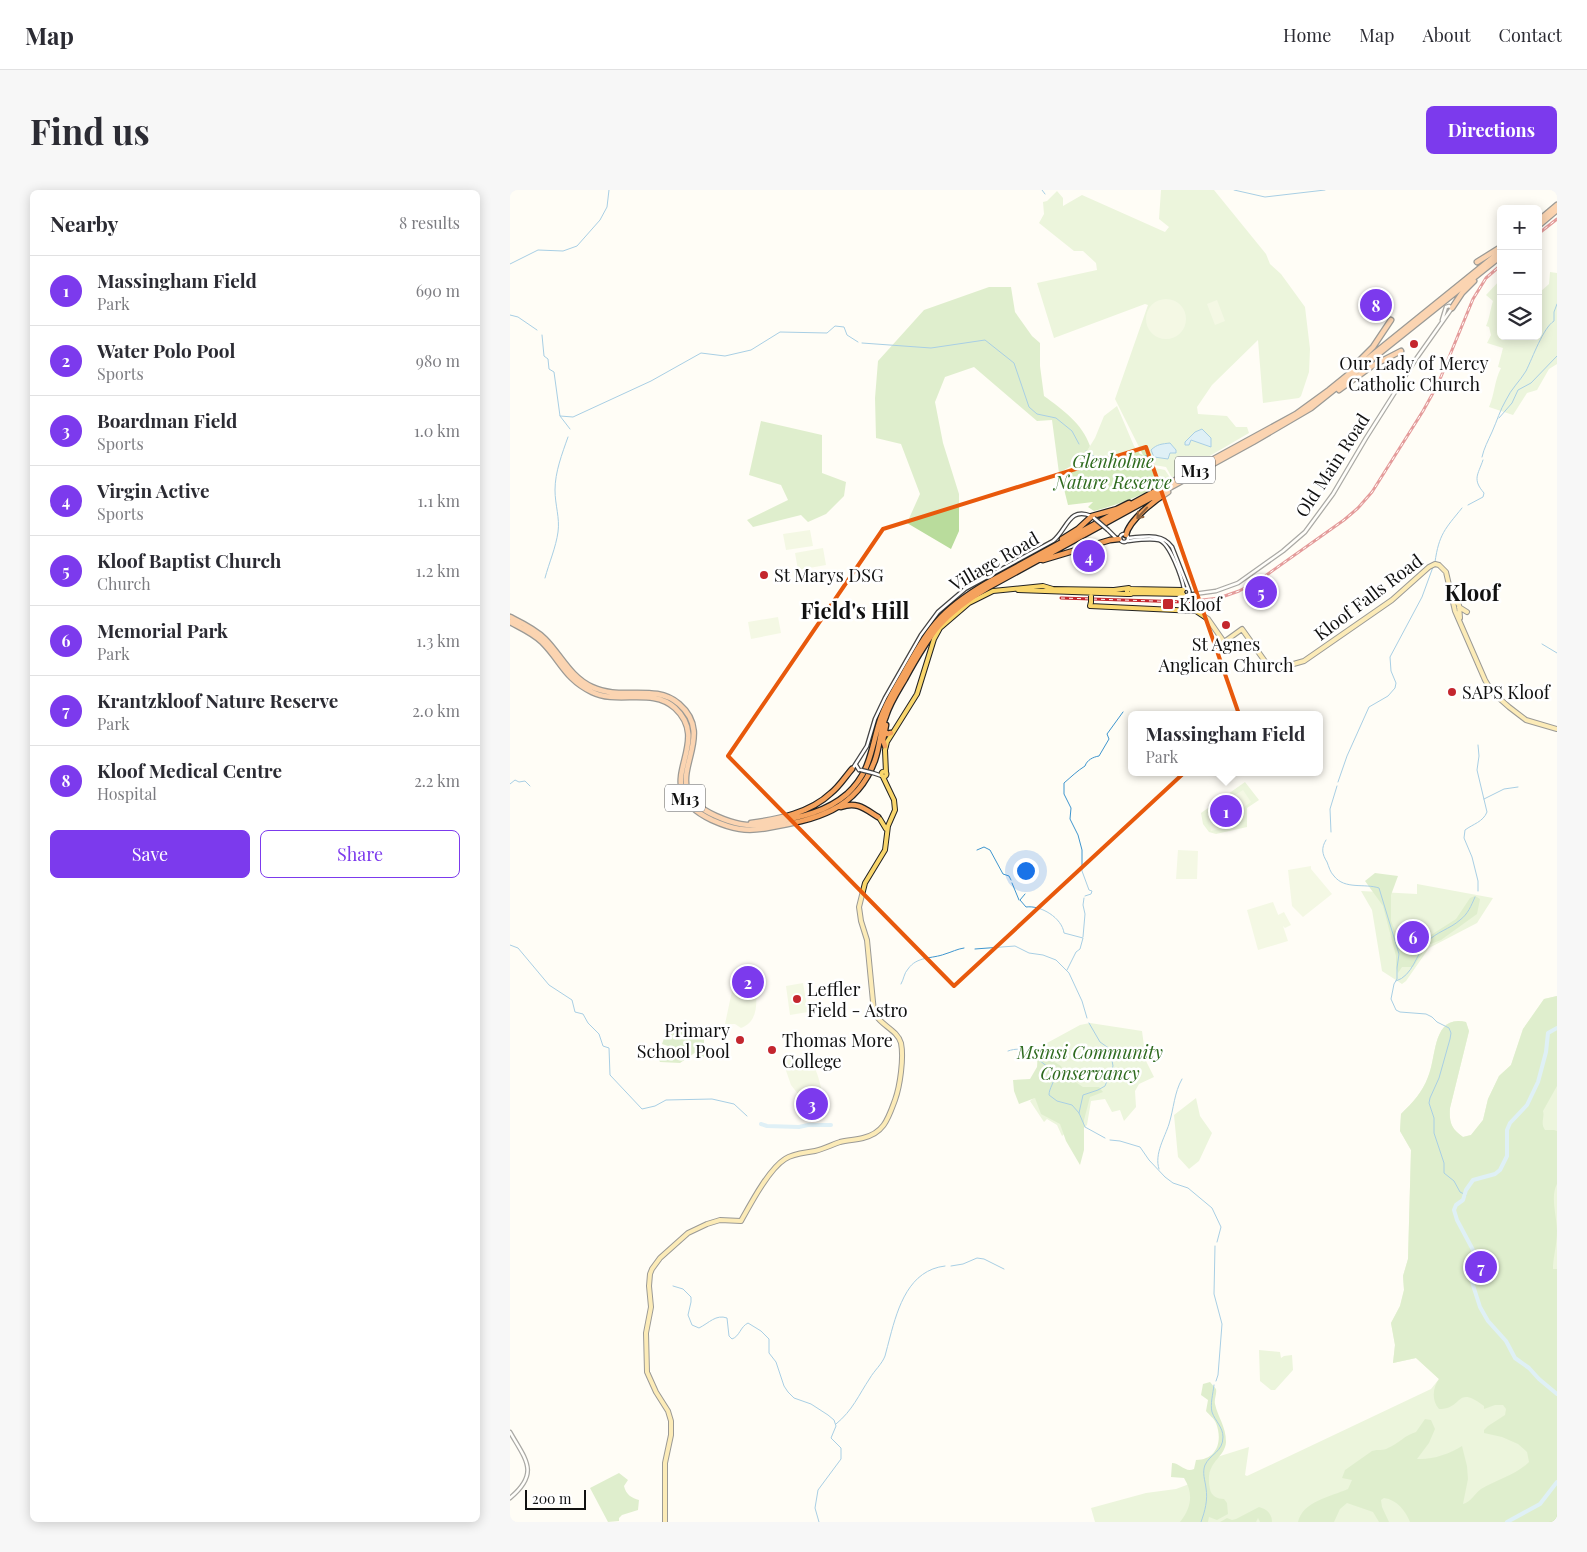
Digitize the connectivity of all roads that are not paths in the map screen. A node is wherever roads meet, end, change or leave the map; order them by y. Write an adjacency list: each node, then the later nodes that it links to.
1 (1557, 205): 3 (highway)
2 (1557, 210): 4 (highway)
3 (1542, 218)
4 (1542, 223)
5 (1499, 250): 9 (highway)
6 (1500, 250): 13 (highway, M13)
7 (1497, 259): 14 (highway, M13)
8 (1497, 260): 10 (highway)
9 (1477, 262)
10 (1452, 308): 27 (street, Old Main Road)
11 (1391, 320): 13 (highway)
12 (1401, 351): 14 (highway)
13 (1340, 381): 16 (highway, M13)
14 (1311, 408): 15 (highway, M13)
15 (1192, 476): 18 (highway, one-way to 18); 20 (highway, M13)
16 (1156, 491): 17 (highway); 19 (highway, M13)
17 (1091, 516): 18 (street, bridge); 19 (highway); 41 (street, Village Road)
18 (1123, 538): 20 (highway); 23 (street); 26 (street)
19 (1043, 553): 49 (highway, M13)
20 (1031, 564): 35 (highway, M13)
21 (1041, 586): 22 (main road, Old Main Road); 24 (main road, Old Main Road); 25 (main road)
22 (1034, 588): 25 (main road, Old Main Road); 39 (main road, Old Main Road)
23 (1189, 590): 26 (street, Old Main Road); 26 (street); 27 (street, Old Main Road)
24 (1129, 591): 26 (main road, Old Main Road); 28 (main road, Old Main Road)
25 (1042, 592): 28 (main road, Old Main Road)
26 (1184, 592): 27 (street, Old Main Road)
27 (1198, 593)
28 (1091, 594): 29 (main road, Kloof Falls Road, bridge)
29 (1451, 596): 30 (main road, Kloof Falls Road); 33 (main road, Kloof Falls Road)
30 (1460, 607): 31 (main road); 33 (main road, Kloof Falls Road)
31 (1466, 612)
32 (510, 617): 49 (highway, M13)
33 (1460, 621): 37 (main road, Kloof Falls Road)
34 (510, 622): 46 (highway, M13)
35 (893, 700): 36 (highway, M13); 44 (highway, M13)
36 (888, 717): 38 (highway); 44 (highway, M13)
37 (1557, 730)
38 (885, 731): 39 (highway); 40 (highway)
39 (892, 733): 40 (main road, Old Main Road)
40 (885, 746): 45 (main road, Old Main Road)
41 (856, 763): 42 (street, Village Road); 43 (street)
42 (852, 769): 43 (street); 49 (highway)
43 (860, 770): 44 (street, bridge)
44 (873, 772): 45 (street); 46 (highway, M13)
45 (884, 774): 47 (main road, Old Main Road)
46 (834, 809): 48 (highway)
47 (892, 817): 48 (main road); 50 (main road)
48 (879, 818): 50 (main road); 51 (main road)
49 (727, 821)
50 (889, 824): 51 (main road)
51 (887, 832): 54 (main road)
52 (510, 1432): 53 (street)
53 (510, 1498)
54 (665, 1522)

